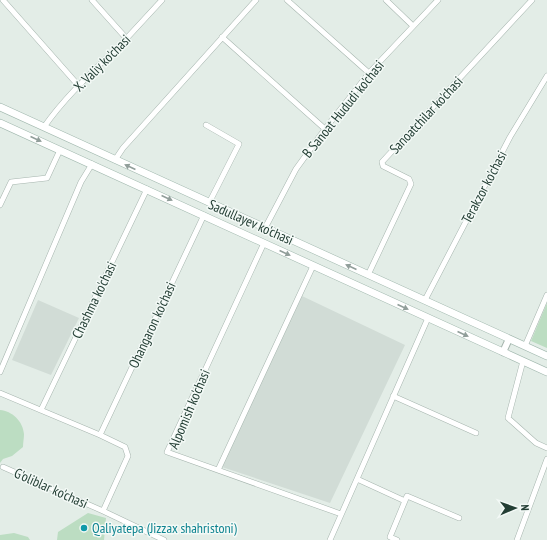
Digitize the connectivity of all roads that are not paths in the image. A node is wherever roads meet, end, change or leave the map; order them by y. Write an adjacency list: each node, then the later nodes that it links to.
1 (3, 0): 10 (street)
2 (92, 0): 13 (street)
3 (162, 0): 13 (street, X. Valiy ko'chasi)
4 (256, 0): 12 (street)
5 (287, 0): 14 (street)
6 (386, 0): 11 (street)
7 (438, 0): 11 (street, B Sanoat Hududi ko'chasi)
8 (532, 0): 32 (street, Sanoatchilar ko'chasi)
9 (0, 2): 10 (street)
10 (7, 5): 16 (street)
11 (413, 26): 14 (street, B Sanoat Hududi ko'chasi)
12 (222, 37): 21 (street); 23 (street)
13 (126, 38): 16 (street, X. Valiy ko'chasi)
14 (369, 73): 21 (street, B Sanoat Hududi ko'chasi)
15 (547, 76): 34 (street, Terakzor ko'chasi)
16 (78, 85): 20 (street, X. Valiy ko'chasi)
17 (0, 107): 20 (main road, Sadullayev ko'chasi)
18 (0, 123): 22 (main road, Sadullayev ko'chasi, one-way to 22)
19 (206, 125): 26 (street)
20 (44, 127): 23 (main road, Sadullayev ko'chasi)
21 (325, 129): 29 (street, B Sanoat Hududi ko'chasi)
22 (60, 150): 24 (main road, Sadullayev ko'chasi); 27 (street)
23 (115, 160): 26 (main road, Sadullayev ko'chasi, one-way to 23)
24 (92, 164): 25 (main road, Sadullayev ko'chasi); 41 (street)
25 (147, 189): 28 (main road, Sadullayev ko'chasi, one-way to 28); 45 (street, Chashma ko'chasi)
26 (209, 203): 29 (main road, Sadullayev ko'chasi)
27 (0, 206)
28 (204, 215): 30 (main road, Sadullayev ko'chasi); 47 (street, Ohangaron ko'chasi)
29 (265, 228): 32 (main road, Sadullayev ko'chasi, one-way to 29)
30 (264, 243): 31 (main road, Sadullayev ko'chasi, one-way to 31); 51 (street, Alpomish ko'chasi)
31 (313, 266): 35 (main road, Sadullayev ko'chasi, one-way to 35); 51 (street)
32 (368, 275): 34 (main road, Sadullayev ko'chasi)
33 (547, 295): 37 (street)
34 (424, 300): 36 (main road, Sadullayev ko'chasi)
35 (428, 318): 38 (main road, Sadullayev ko'chasi, one-way to 38); 44 (street)
36 (510, 339): 37 (main road, Sadullayev ko'chasi); 38 (street)
37 (525, 346): 39 (main road, Sadullayev ko'chasi)
38 (503, 352): 40 (main road, Sadullayev ko'chasi)
39 (547, 356)
40 (523, 361): 42 (main road, Sadullayev ko'chasi); 48 (street)
41 (0, 372)
42 (547, 372)
43 (0, 393): 45 (street)
44 (393, 396): 46 (street); 52 (street)
45 (41, 410): 47 (street)
46 (476, 433)
47 (100, 435): 54 (street)
48 (547, 448)
49 (547, 459): 60 (street)
50 (3, 467): 54 (street, G'oliblar ko'chasi)
51 (218, 470): 55 (street, Alpomish ko'chasi)
52 (357, 479): 53 (street); 55 (street)
53 (404, 501): 56 (street); 59 (street)
54 (103, 511): 57 (street, G'oliblar ko'chasi)
55 (341, 514): 58 (street)
56 (459, 518)
57 (164, 540)
58 (330, 540)
59 (397, 540)
60 (517, 540)

